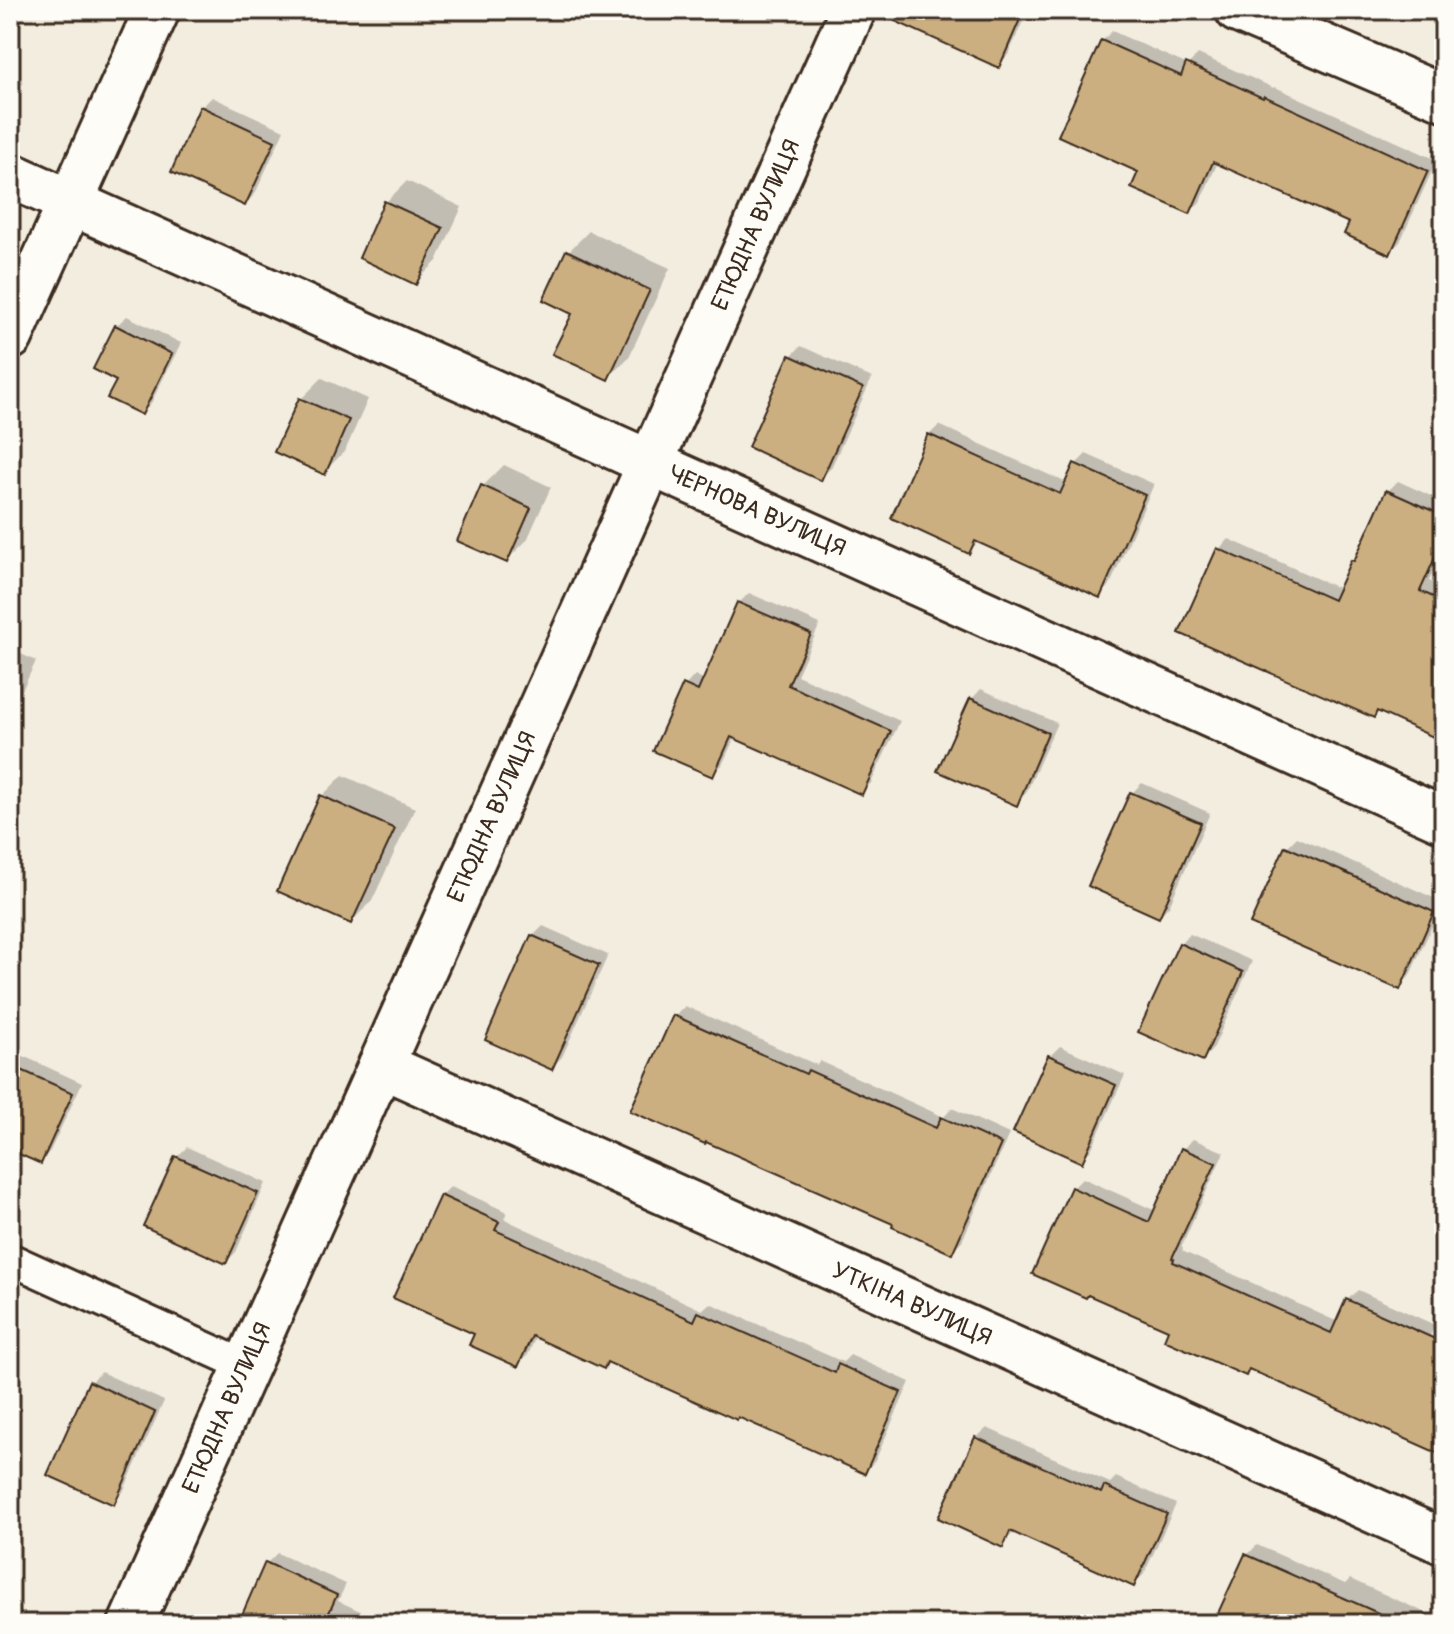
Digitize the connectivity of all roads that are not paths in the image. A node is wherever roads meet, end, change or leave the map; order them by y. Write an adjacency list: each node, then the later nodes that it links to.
1 (157, 10): 6 (street)
2 (853, 10): 8 (street, ЕТЮДНА ВУЛИЦЯ)
3 (1238, 10): 4 (street)
4 (1444, 98)
5 (10, 175): 6 (street, ЧЕРНОВА ВУЛИЦЯ)
6 (69, 203): 7 (street); 8 (street, ЧЕРНОВА ВУЛИЦЯ)
7 (10, 337)
8 (650, 463): 9 (street, ЧЕРНОВА ВУЛИЦЯ); 10 (street, ЕТЮДНА ВУЛИЦЯ)
9 (1444, 820)
10 (381, 1065): 12 (street, ЕТЮДНА ВУЛИЦЯ); 13 (street, УТКІНА ВУЛИЦЯ)
11 (10, 1259): 12 (lane)
12 (246, 1366): 14 (street, ЕТЮДНА ВУЛИЦЯ)
13 (1444, 1542)
14 (131, 1624)

